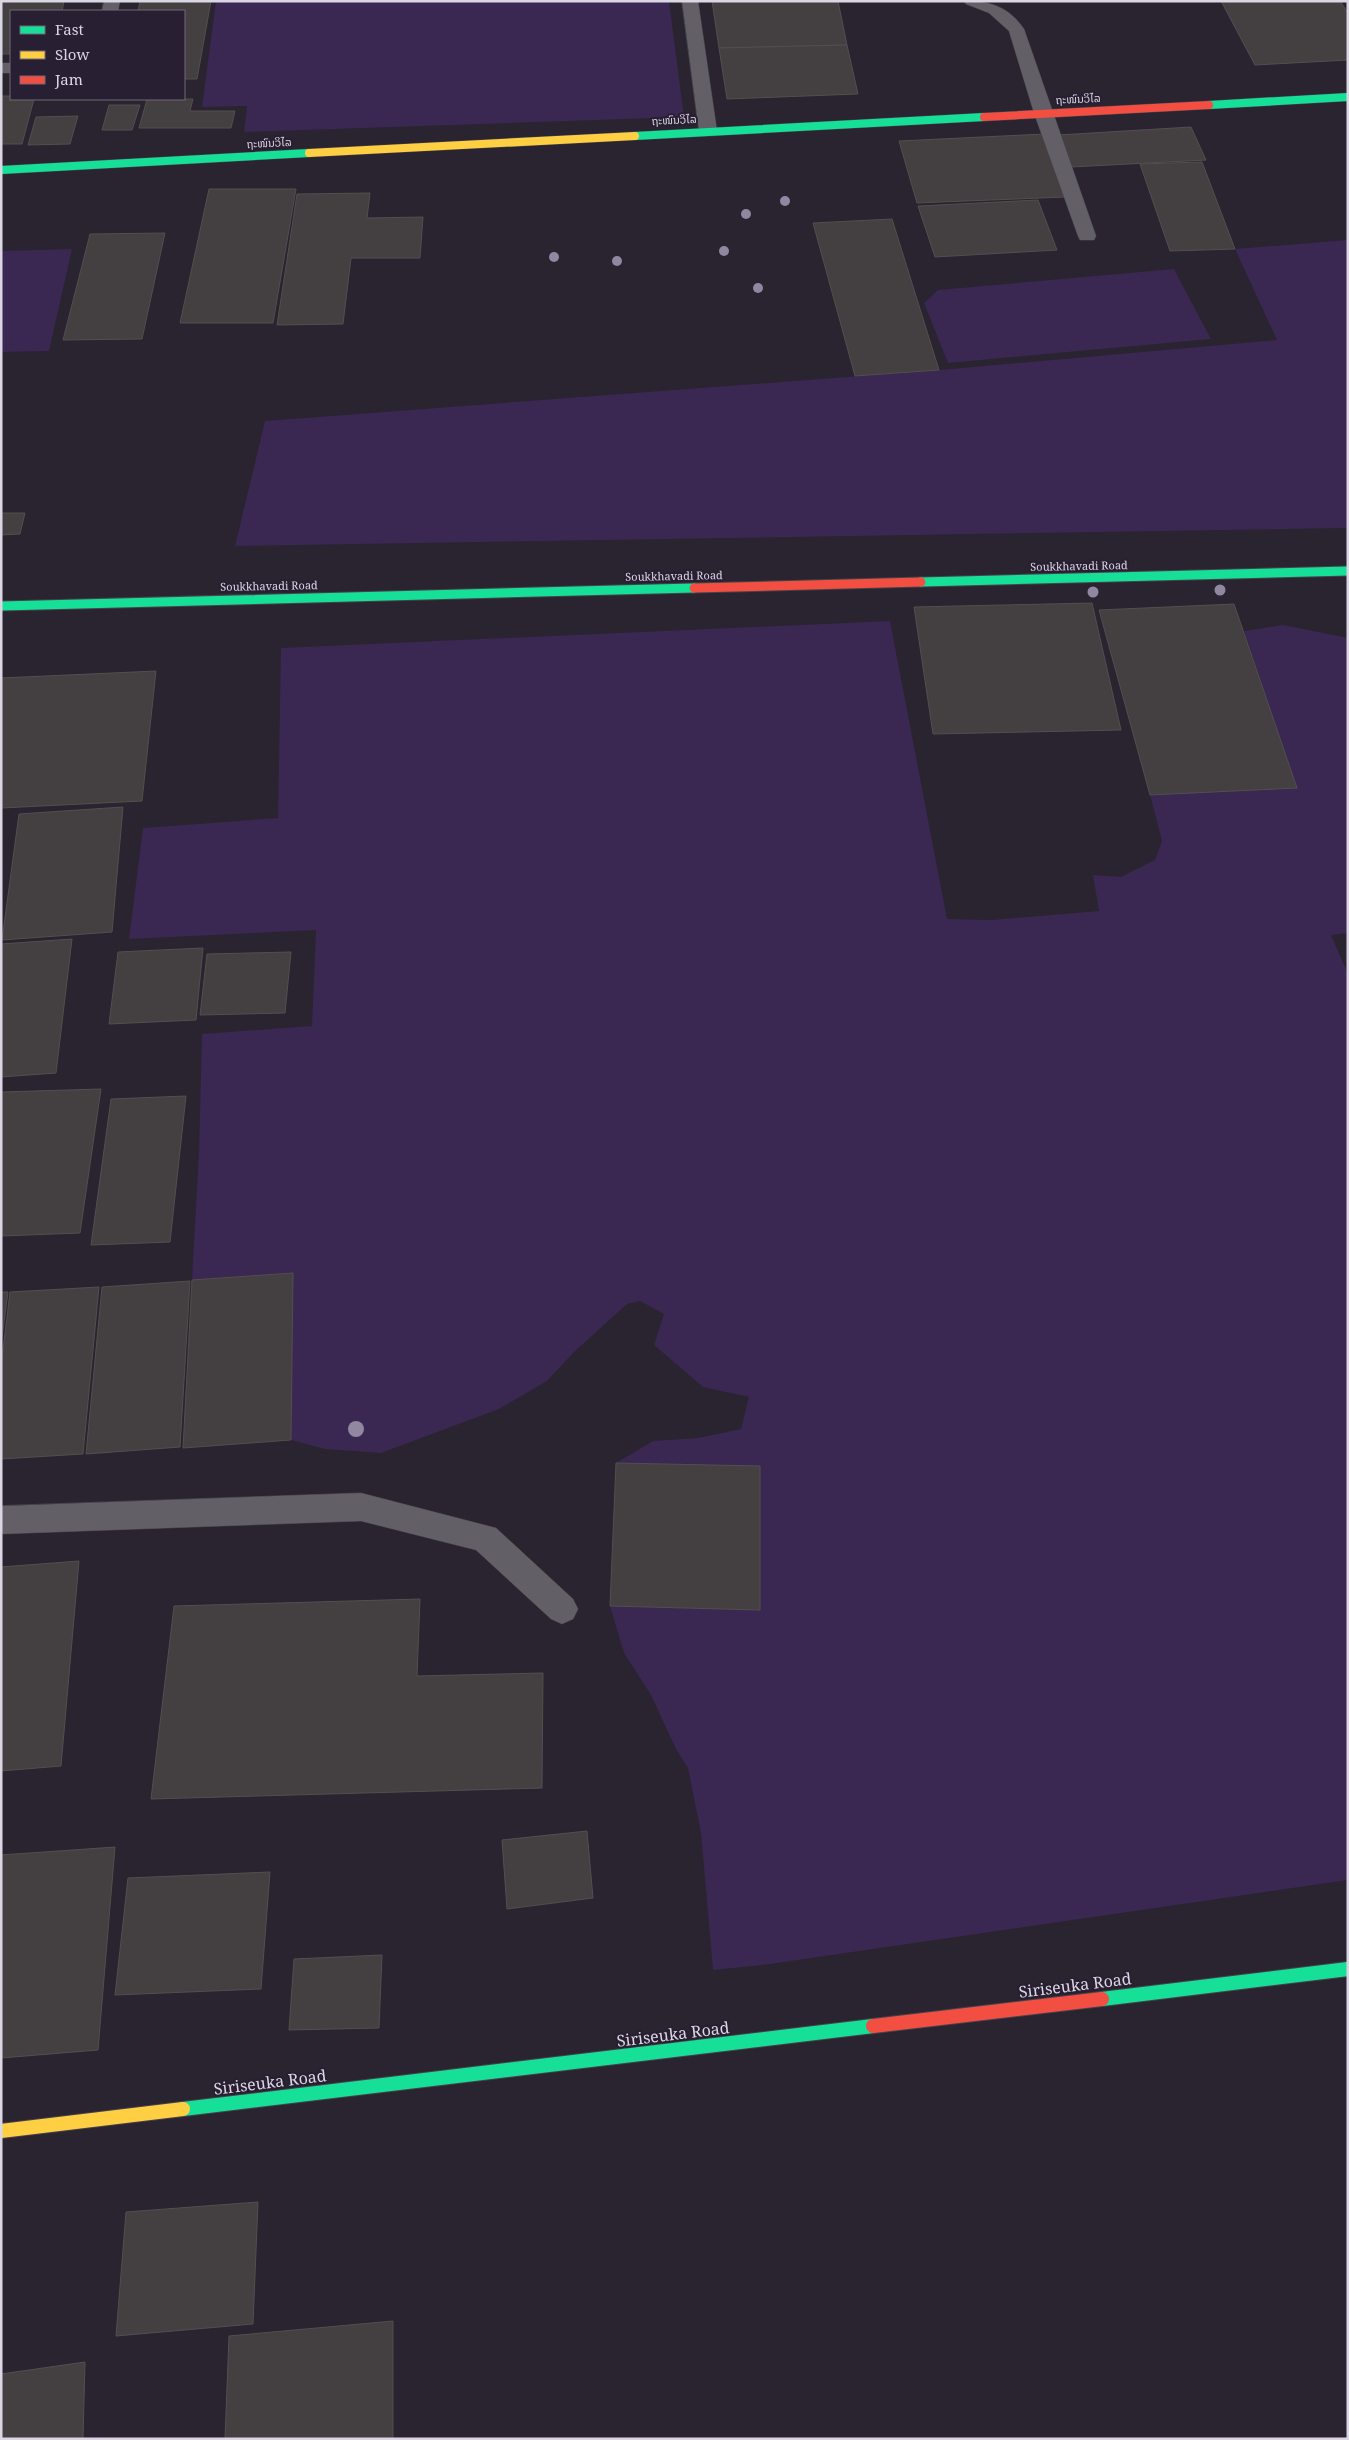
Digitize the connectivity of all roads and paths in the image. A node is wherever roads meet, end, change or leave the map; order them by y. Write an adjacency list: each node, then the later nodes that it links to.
1 (690, 1): 5 (street)
2 (972, 1): 4 (street)
3 (1348, 97): 4 (street, ຖະໜົນວິໄລ)
4 (1042, 113): 5 (street, ຖະໜົນວິໄລ); 7 (street)
5 (708, 131): 6 (street, ຖະໜົນວິໄລ)
6 (1, 170)
7 (1087, 236)
8 (1348, 571): 9 (street, Soukkhavadi Road)
9 (1, 606)
10 (1, 1520): 11 (street)
11 (562, 1609)
12 (1348, 1969): 13 (street, Siriseuka Road)
13 (1, 2131)

